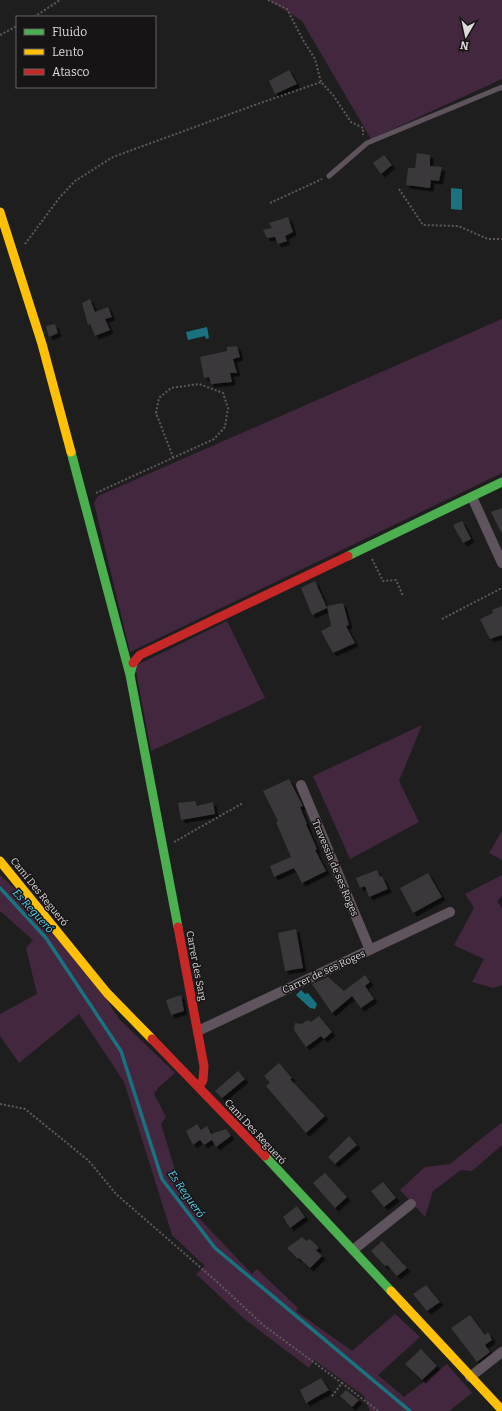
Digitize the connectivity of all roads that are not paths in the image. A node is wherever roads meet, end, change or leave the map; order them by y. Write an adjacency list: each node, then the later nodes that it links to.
1 (502, 87): 2 (lane)
2 (329, 176)
3 (0, 212): 7 (street, Carrer des Sarg)
4 (502, 482): 5 (street)
5 (472, 497): 6 (street); 7 (street)
6 (502, 563)
7 (130, 675): 12 (street, Carrer des Sarg)
8 (301, 785): 11 (street, Travessia de ses Roges)
9 (0, 861): 13 (street, Camí Des Regueró)
10 (450, 912): 11 (street, Carrer de ses Roges)
11 (370, 950): 12 (street, Carrer de ses Roges)
12 (198, 1031): 13 (street, Carrer des Sarg)
13 (199, 1087): 15 (street, Camí Des Regueró)
14 (411, 1204): 15 (street)
15 (353, 1250): 17 (street, Camí Des Regueró)
16 (502, 1352): 17 (street)
17 (470, 1377): 18 (street, Camí Des Regueró)
18 (502, 1409)

